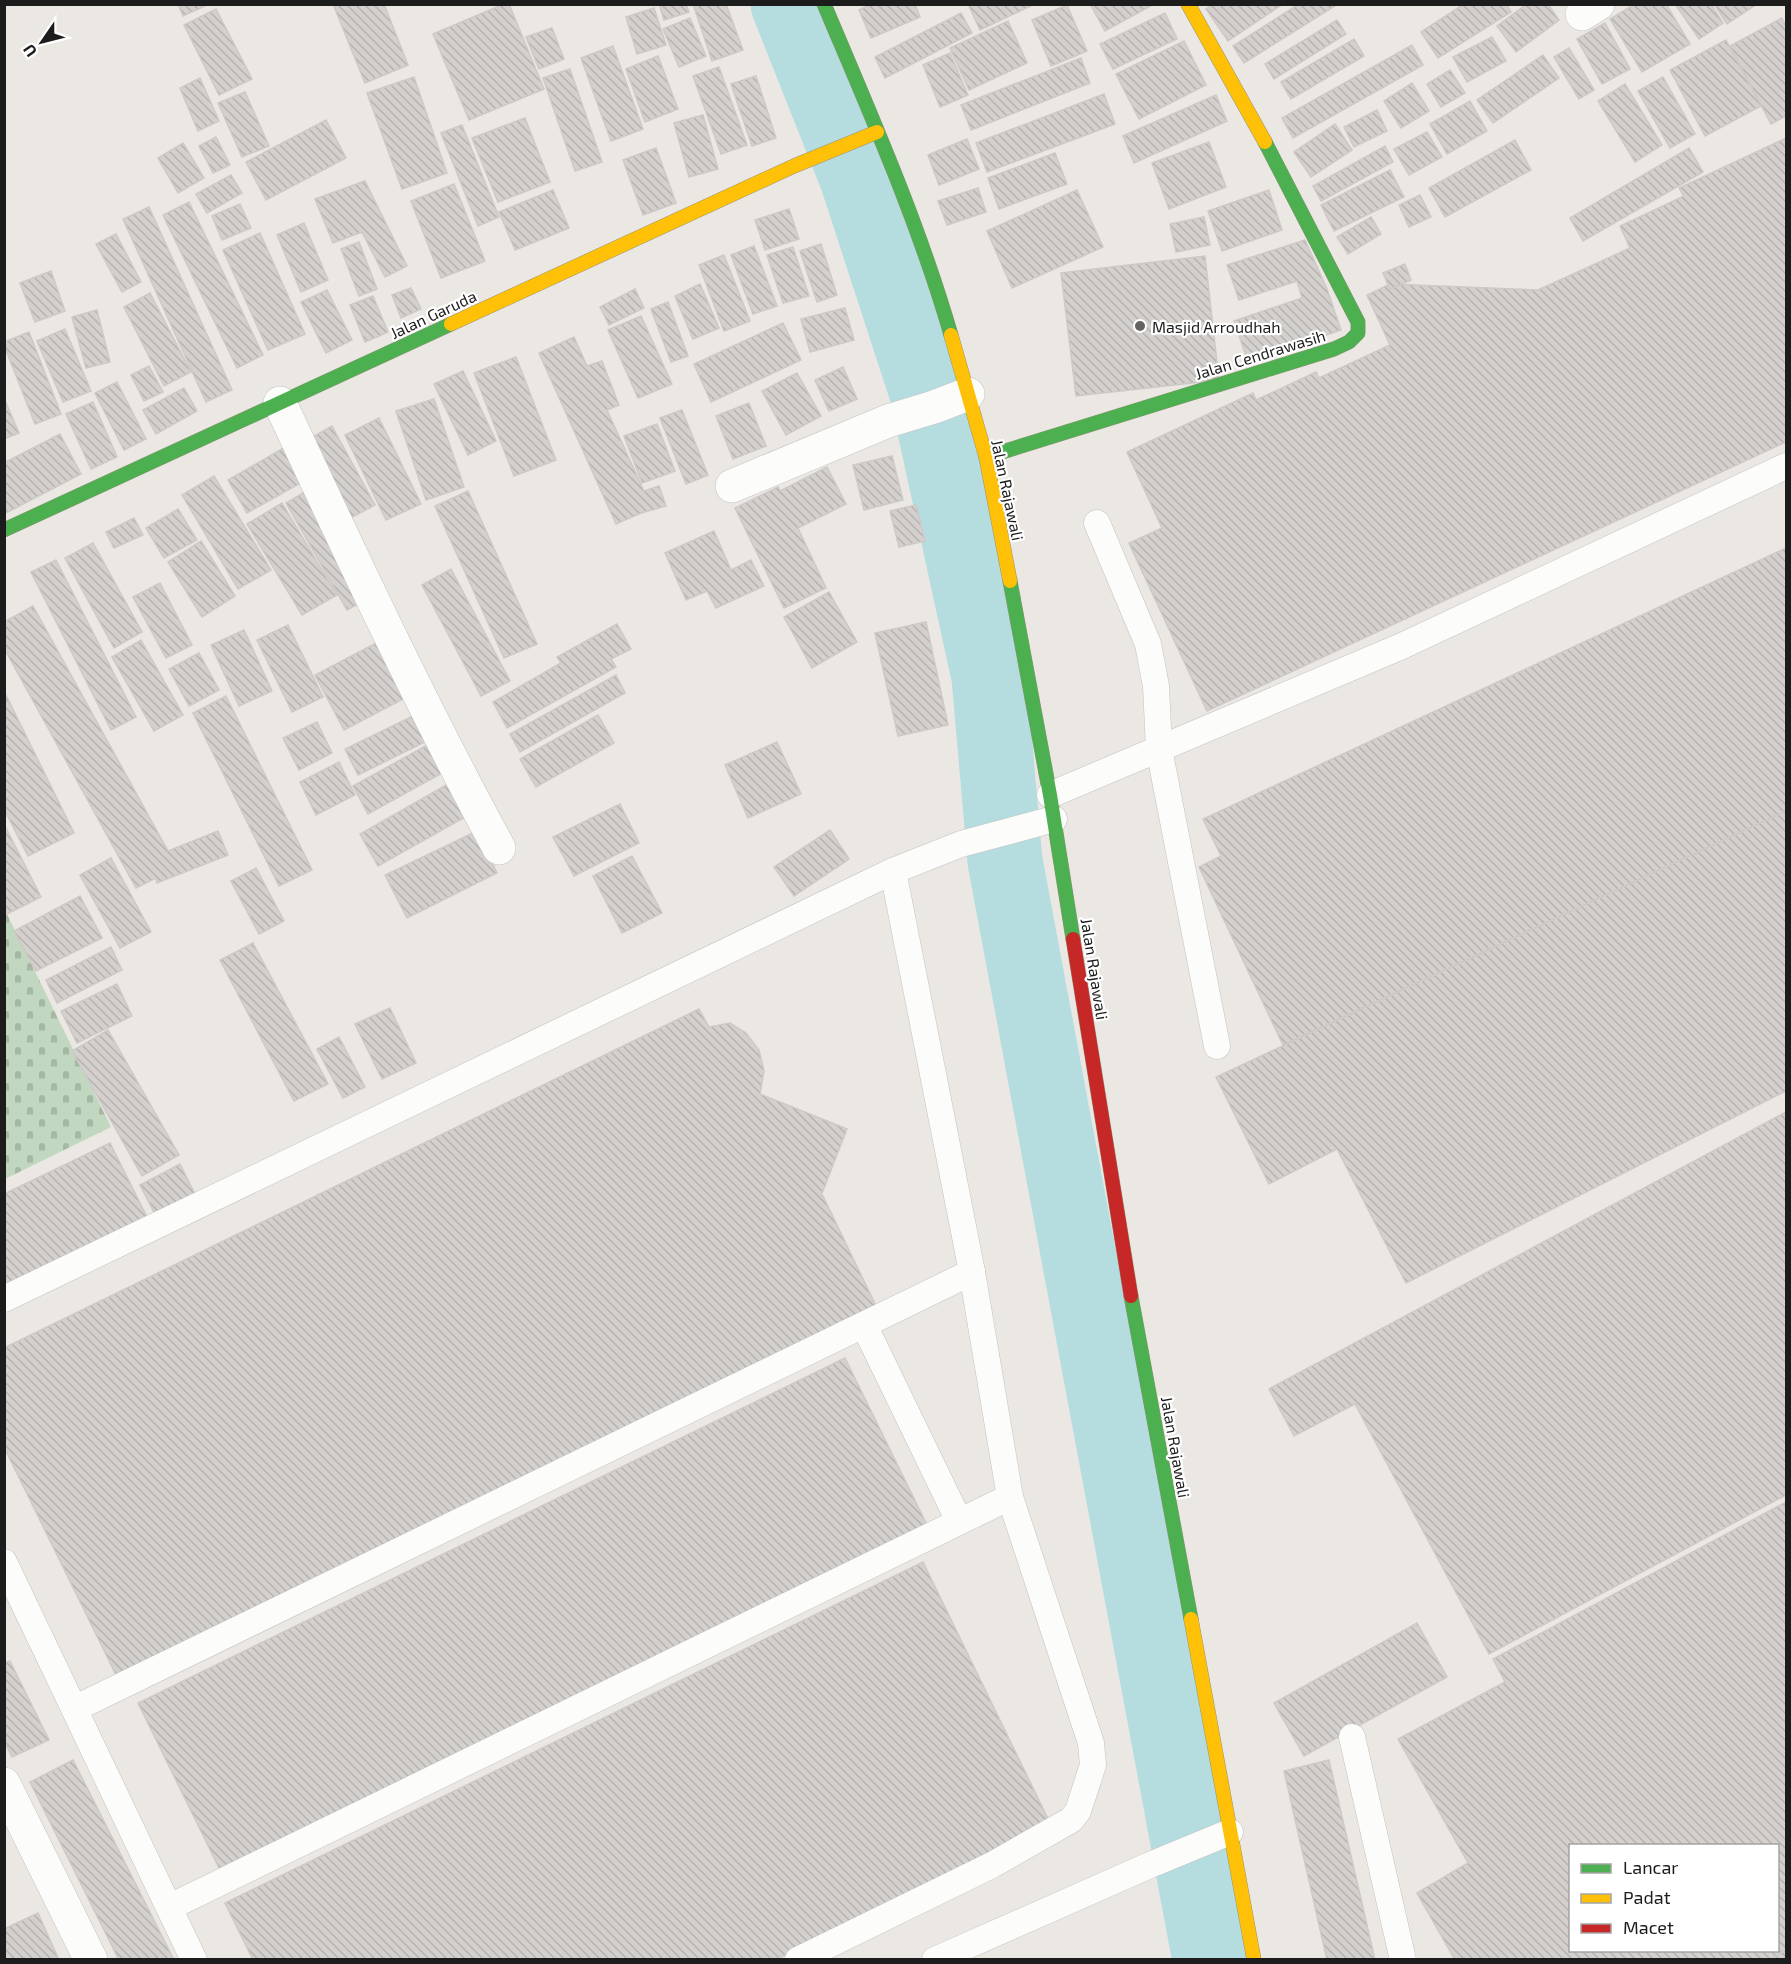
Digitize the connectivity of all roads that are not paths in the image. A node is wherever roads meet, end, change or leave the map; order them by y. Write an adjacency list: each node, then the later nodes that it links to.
1 (824, 4): 3 (street, Jalan Rajawali)
2 (1188, 4): 6 (street, Jalan Cendrawasih)
3 (877, 132): 4 (street, Jalan Rajawali); 5 (street, Jalan Garuda)
4 (968, 394): 6 (street, Jalan Rajawali); 8 (street)
5 (280, 403): 10 (street, Jalan Garuda); 13 (street)
6 (986, 457): 12 (street, Jalan Rajawali)
7 (1786, 466): 11 (lane)
8 (732, 486)
9 (1097, 523): 11 (lane)
10 (4, 530)
11 (1158, 749): 12 (lane); 15 (lane)
12 (1052, 807): 14 (lane); 25 (street, Jalan Rajawali)
13 (499, 848)
14 (893, 871): 16 (lane); 17 (lane)
15 (1217, 1046)
16 (972, 1272): 18 (lane); 19 (lane)
17 (4, 1299)
18 (864, 1325): 20 (lane); 22 (lane)
19 (1010, 1497): 20 (lane); 30 (lane)
20 (959, 1521): 26 (lane)
21 (4, 1562): 22 (lane)
22 (75, 1708): 26 (lane)
23 (1352, 1737): 32 (lane)
24 (4, 1784): 28 (street)
25 (1218, 1837): 27 (lane); 31 (street, Jalan Rajawali)
26 (170, 1908): 29 (lane)
27 (945, 1957)
28 (91, 1959)
29 (194, 1959)
30 (798, 1959)
31 (1254, 1959)
32 (1403, 1959)

